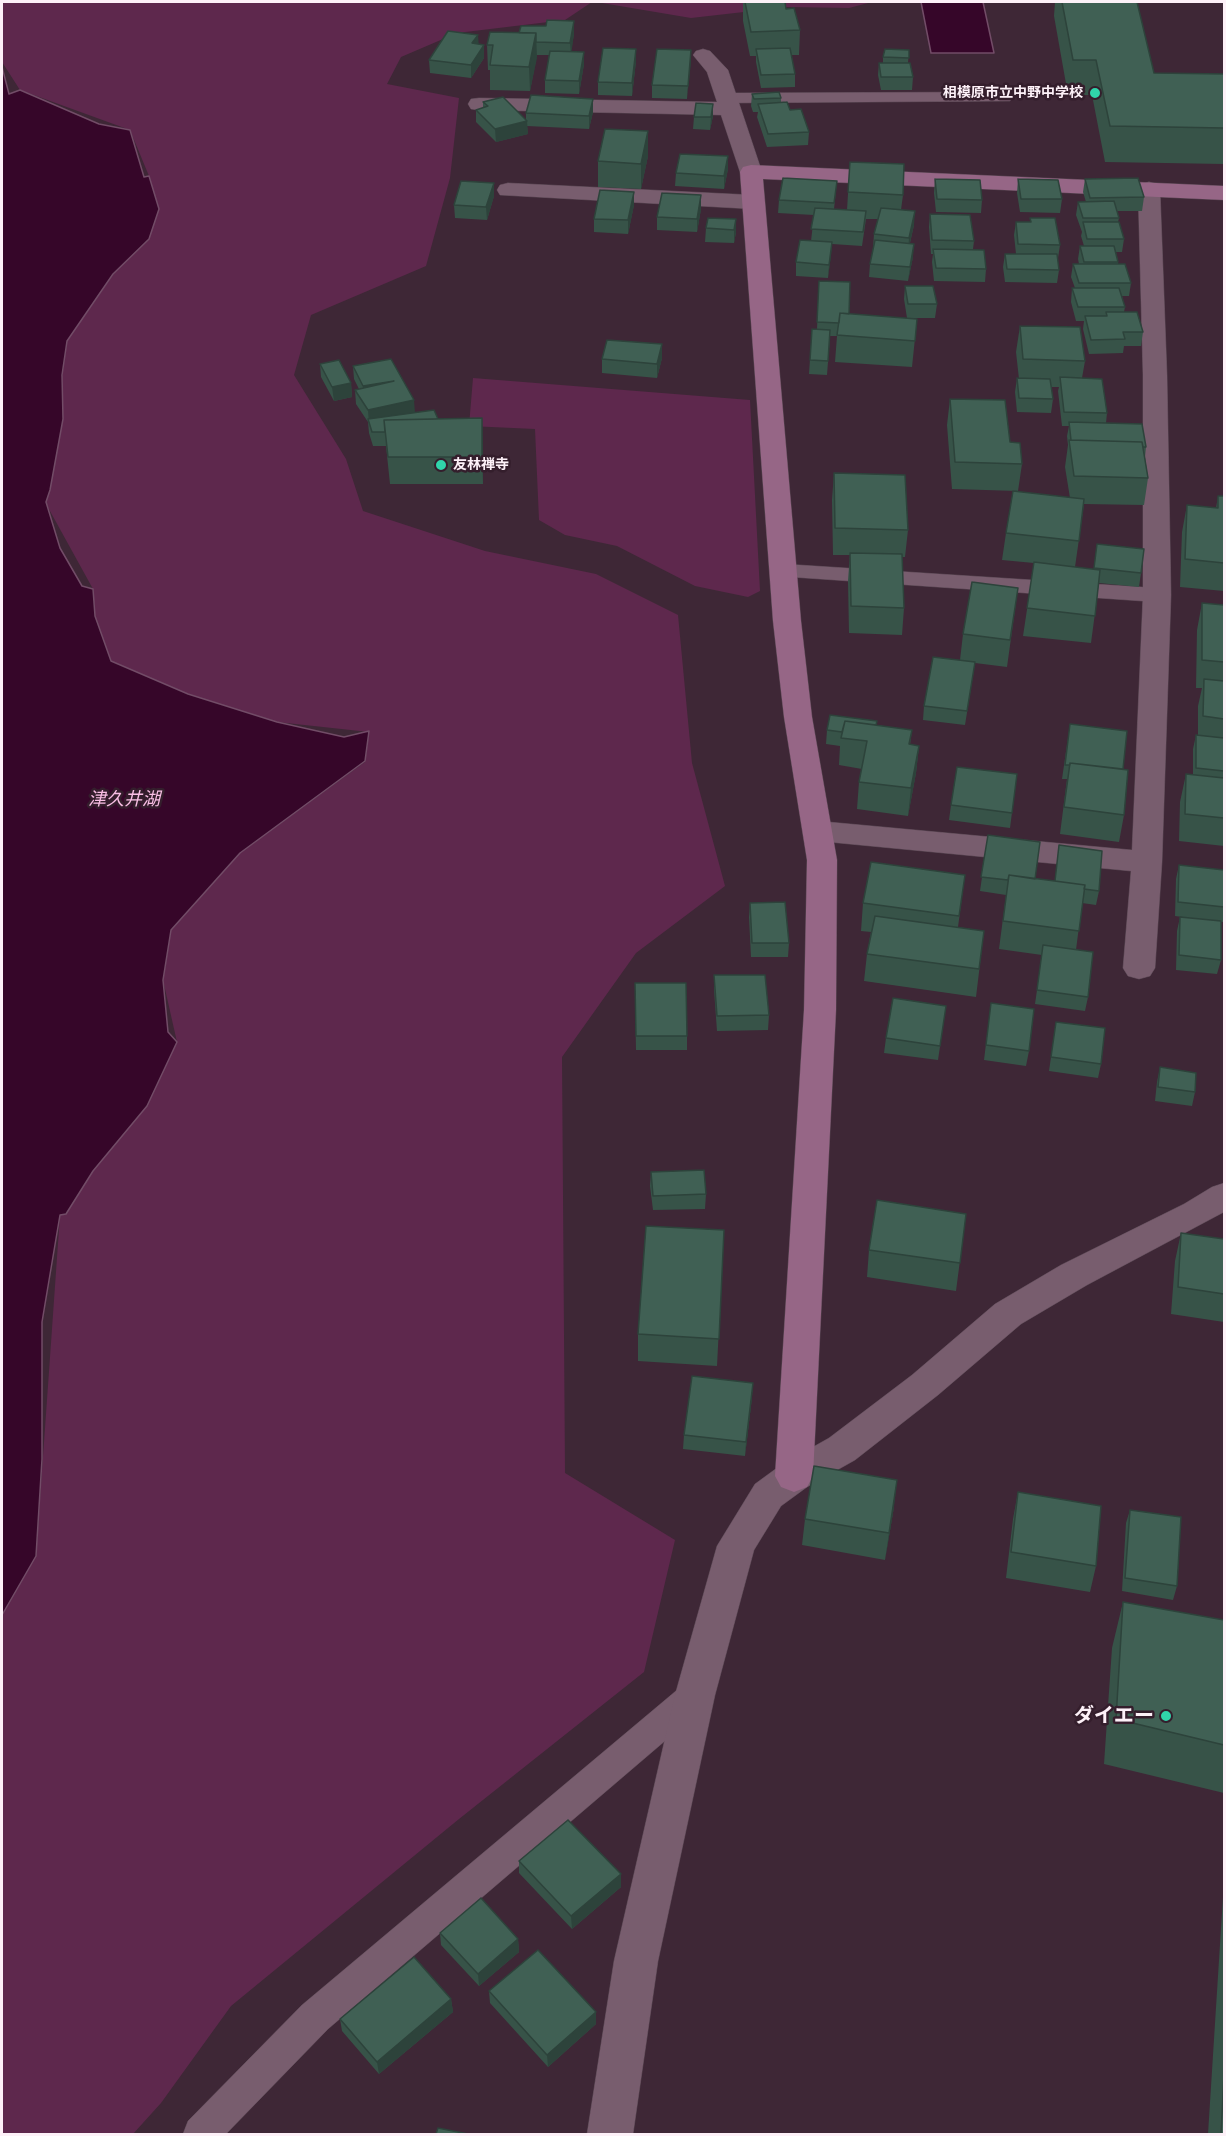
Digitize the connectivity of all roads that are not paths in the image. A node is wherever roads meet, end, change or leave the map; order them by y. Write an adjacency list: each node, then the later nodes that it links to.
1 (703, 55): 4 (street)
2 (1004, 97): 4 (lane)
3 (479, 104): 4 (street)
4 (728, 104): 5 (street)
5 (751, 172): 6 (street); 9 (street)
6 (1149, 189): 8 (street); 11 (street)
7 (508, 190): 9 (street)
8 (1224, 193)
9 (753, 202): 10 (street)
10 (784, 571): 11 (lane); 12 (street)
11 (1157, 595): 13 (street)
12 (818, 831): 13 (street); 16 (street)
13 (1147, 862): 14 (street)
14 (1139, 968)
15 (1224, 1196): 16 (street)
16 (794, 1476): 17 (street)
17 (695, 1695): 18 (lane); 19 (street)
18 (201, 2134)
19 (610, 2134)

